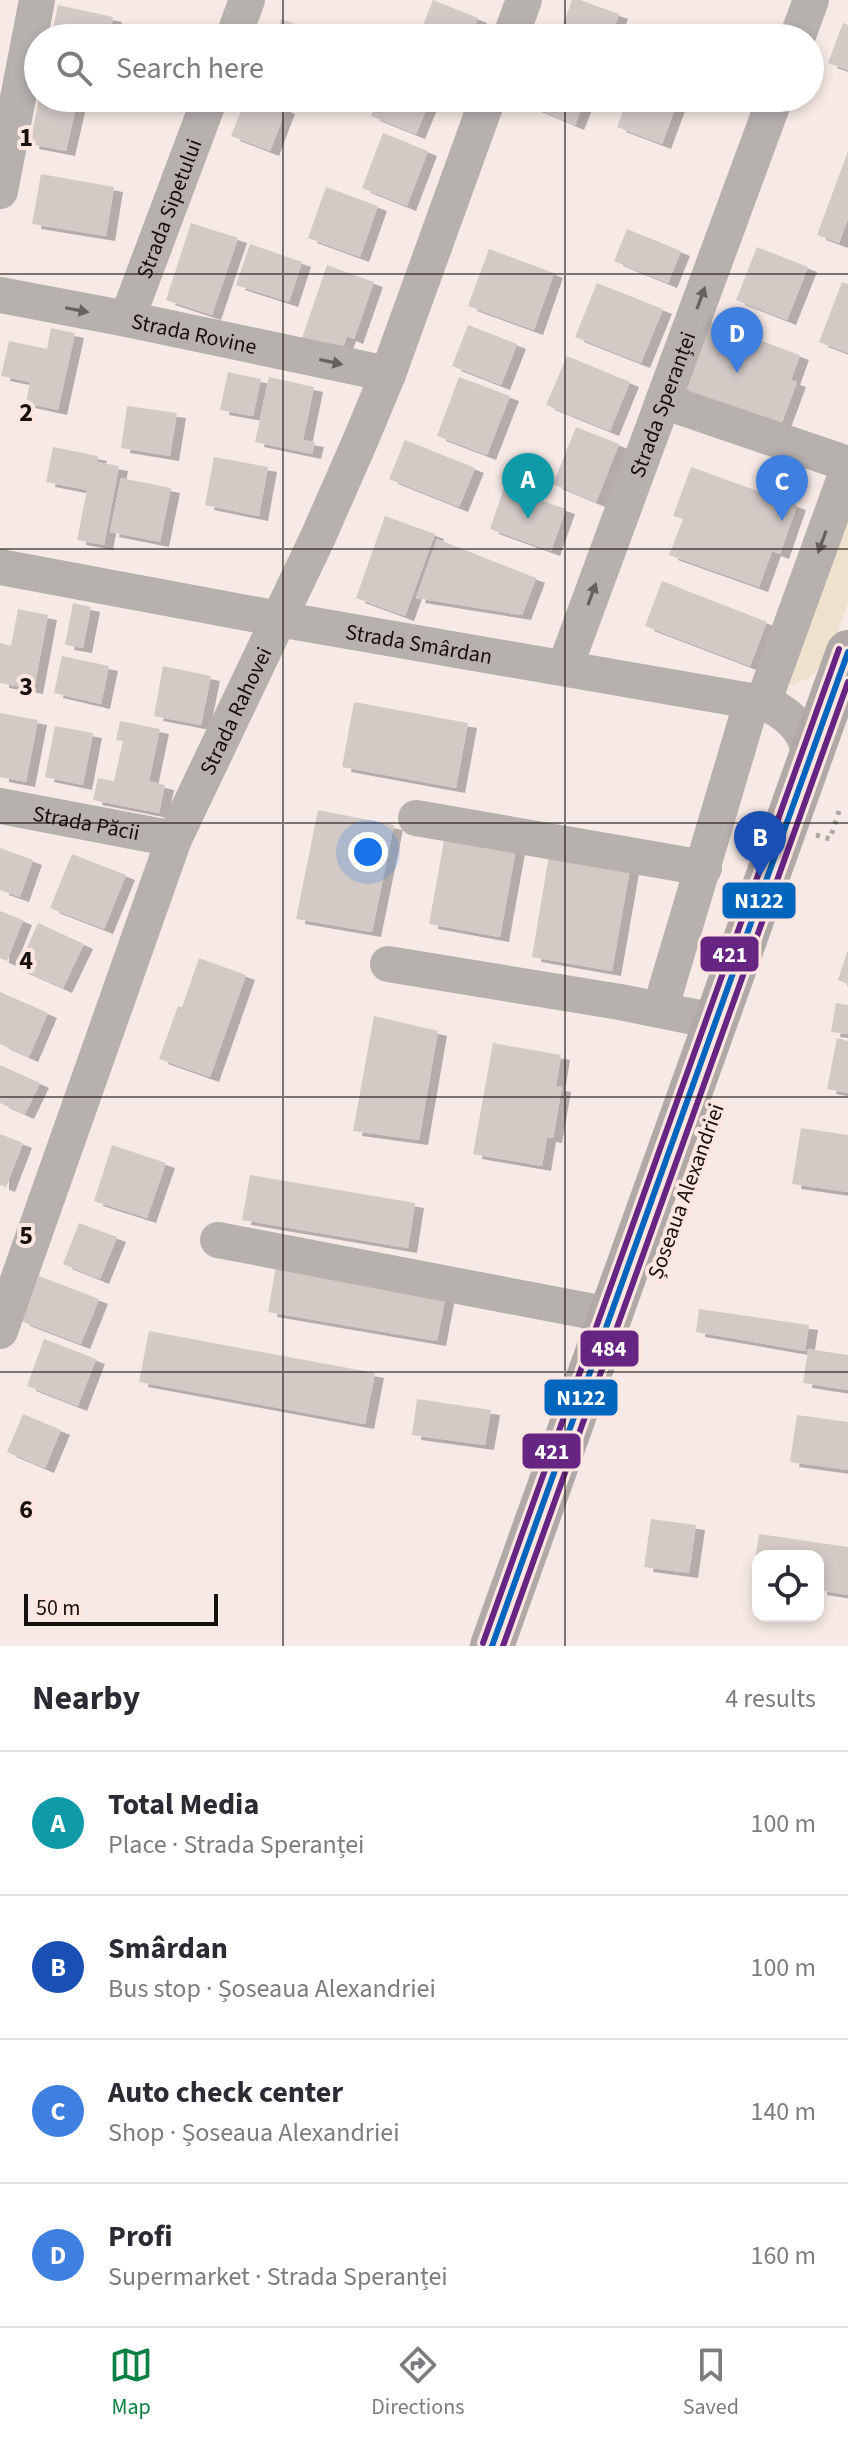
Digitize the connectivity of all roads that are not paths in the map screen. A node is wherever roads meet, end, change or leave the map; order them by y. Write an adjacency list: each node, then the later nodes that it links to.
1 (37, 0): 5 (street)
2 (247, 0): 6 (street)
3 (524, 0): 7 (street)
4 (811, 0): 8 (street)
5 (32, 24)
6 (238, 24)
7 (515, 24)
8 (802, 24)
9 (24, 67): 13 (street)
10 (205, 112): 15 (street, Strada Sipetului)
11 (483, 112): 16 (street, Strada Rahovei)
12 (770, 112): 17 (street, Strada Speranței, one-way to 12)
13 (0, 191)
14 (0, 295): 15 (street, Strada Rovine, one-way to 15)
15 (127, 319): 16 (street, Strada Rovine, one-way to 16)
16 (388, 374): 20 (street, Strada Rahovei)
17 (663, 401): 18 (street); 22 (street, Strada Speranței, one-way to 17)
18 (848, 466): 23 (street, one-way to 23)
19 (0, 567): 20 (street, Strada Smârdan)
20 (279, 619): 22 (street, Strada Smârdan); 28 (street, Strada Rahovei)
21 (848, 652): 25 (main road, Șoseaua Alexandriei)
22 (565, 667): 23 (street, Strada Smârdan)
23 (761, 703): 25 (street, Strada Smârdan); 29 (street)
24 (848, 737): 37 (main road, Șoseaua Alexandriei)
25 (811, 759): 32 (main road, Șoseaua Alexandriei)
26 (0, 806): 28 (street, Strada Păcii)
27 (416, 818): 29 (street)
28 (174, 839): 35 (street, Strada Rahovei)
29 (704, 868): 31 (street)
30 (388, 964): 31 (street)
31 (660, 1010): 32 (street)
32 (714, 1021): 34 (main road, Șoseaua Alexandriei)
33 (218, 1240): 34 (street)
34 (610, 1315): 36 (main road, Șoseaua Alexandriei)
35 (0, 1331)
36 (492, 1646)
37 (524, 1646)

